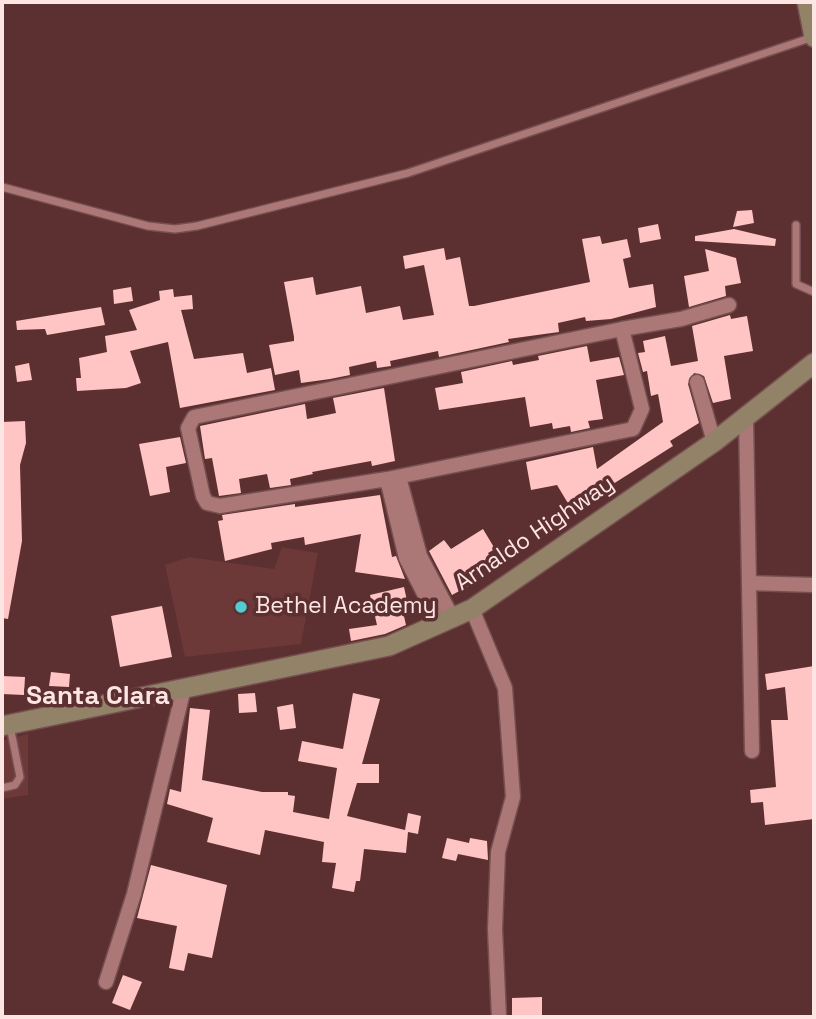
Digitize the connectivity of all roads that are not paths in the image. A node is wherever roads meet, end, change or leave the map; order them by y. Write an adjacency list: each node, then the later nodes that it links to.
1 (807, 2): 2 (main road)
2 (814, 37): 3 (lane)
3 (2, 187)
4 (796, 225): 5 (lane)
5 (814, 292)
6 (729, 305): 7 (street)
7 (622, 329): 12 (street); 12 (street)
8 (814, 363): 10 (main road, Arnaldo Highway)
9 (697, 382): 11 (street)
10 (746, 417): 11 (main road, Arnaldo Highway); 13 (street)
11 (714, 442): 15 (main road, Arnaldo Highway)
12 (393, 478): 16 (street)
13 (749, 583): 14 (street); 19 (street)
14 (814, 585)
15 (472, 608): 16 (main road, Arnaldo Highway); 22 (street)
16 (445, 620): 17 (main road, Arnaldo Highway)
17 (184, 688): 18 (main road, Arnaldo Highway); 21 (street)
18 (6, 725): 20 (lane)
19 (752, 751)
20 (2, 788)
21 (106, 982)
22 (499, 1017)

